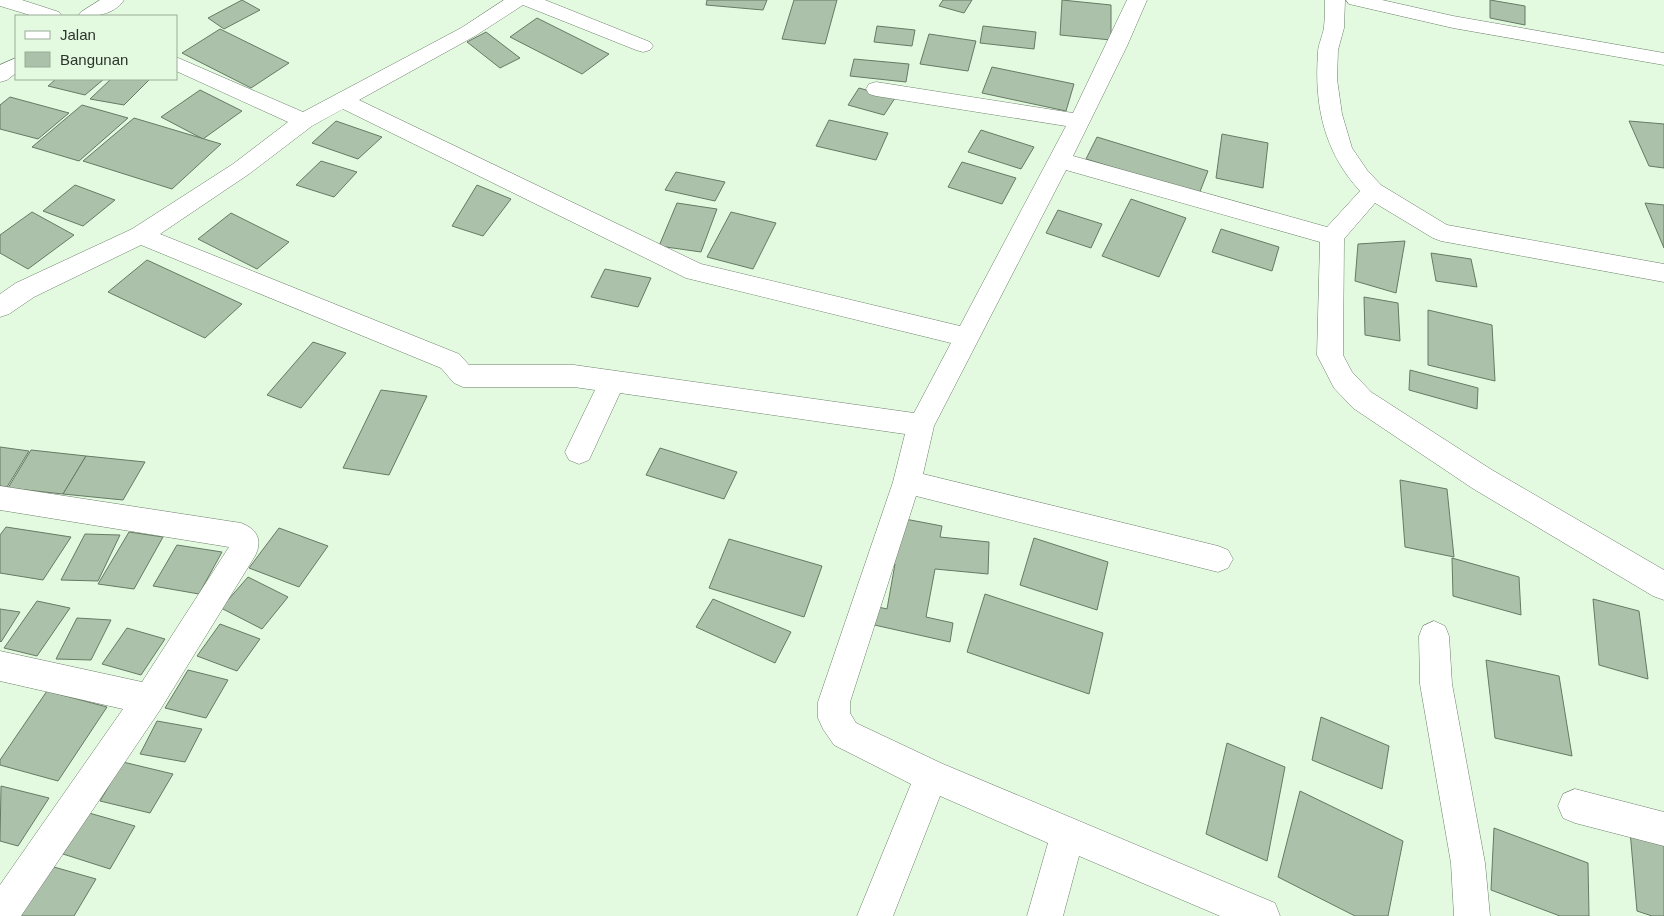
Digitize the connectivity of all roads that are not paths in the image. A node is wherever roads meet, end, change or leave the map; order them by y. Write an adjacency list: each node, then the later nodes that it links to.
1 (2, 0): 8 (street)
2 (114, 0): 10 (street)
3 (517, 0): 18 (street)
4 (528, 0): 12 (street)
5 (1138, 0): 20 (street)
6 (1335, 0): 22 (street)
7 (1356, 0): 13 (street)
8 (21, 7): 9 (street); 11 (street)
9 (49, 15)
10 (90, 15)
11 (0, 20)
12 (643, 46)
13 (1664, 59)
14 (178, 64): 19 (street)
15 (15, 65): 16 (street)
16 (0, 75)
17 (876, 89): 20 (street)
18 (342, 100): 19 (street); 29 (street)
19 (304, 121): 23 (street)
20 (1080, 121): 21 (street)
21 (1059, 160): 24 (street); 29 (street)
22 (1373, 190): 24 (street); 25 (street)
23 (140, 235): 27 (street); 30 (street)
24 (1332, 237): 36 (street)
25 (1664, 274)
26 (0, 284): 27 (street)
27 (25, 290): 28 (street)
28 (0, 307)
29 (966, 337): 31 (street)
30 (612, 381): 31 (street); 32 (street)
31 (921, 425): 33 (street)
32 (579, 452)
33 (906, 482): 35 (street); 40 (street)
34 (0, 498): 39 (street)
35 (1218, 559)
36 (1664, 586)
37 (1434, 636): 48 (street)
38 (0, 666): 39 (street)
39 (149, 699): 44 (street)
40 (931, 776): 43 (street); 45 (street)
41 (1575, 806): 42 (street)
42 (1664, 830)
43 (1068, 834): 46 (street); 47 (street)
44 (0, 916)
45 (875, 916)
46 (1045, 916)
47 (1262, 916)
48 (1472, 916)

